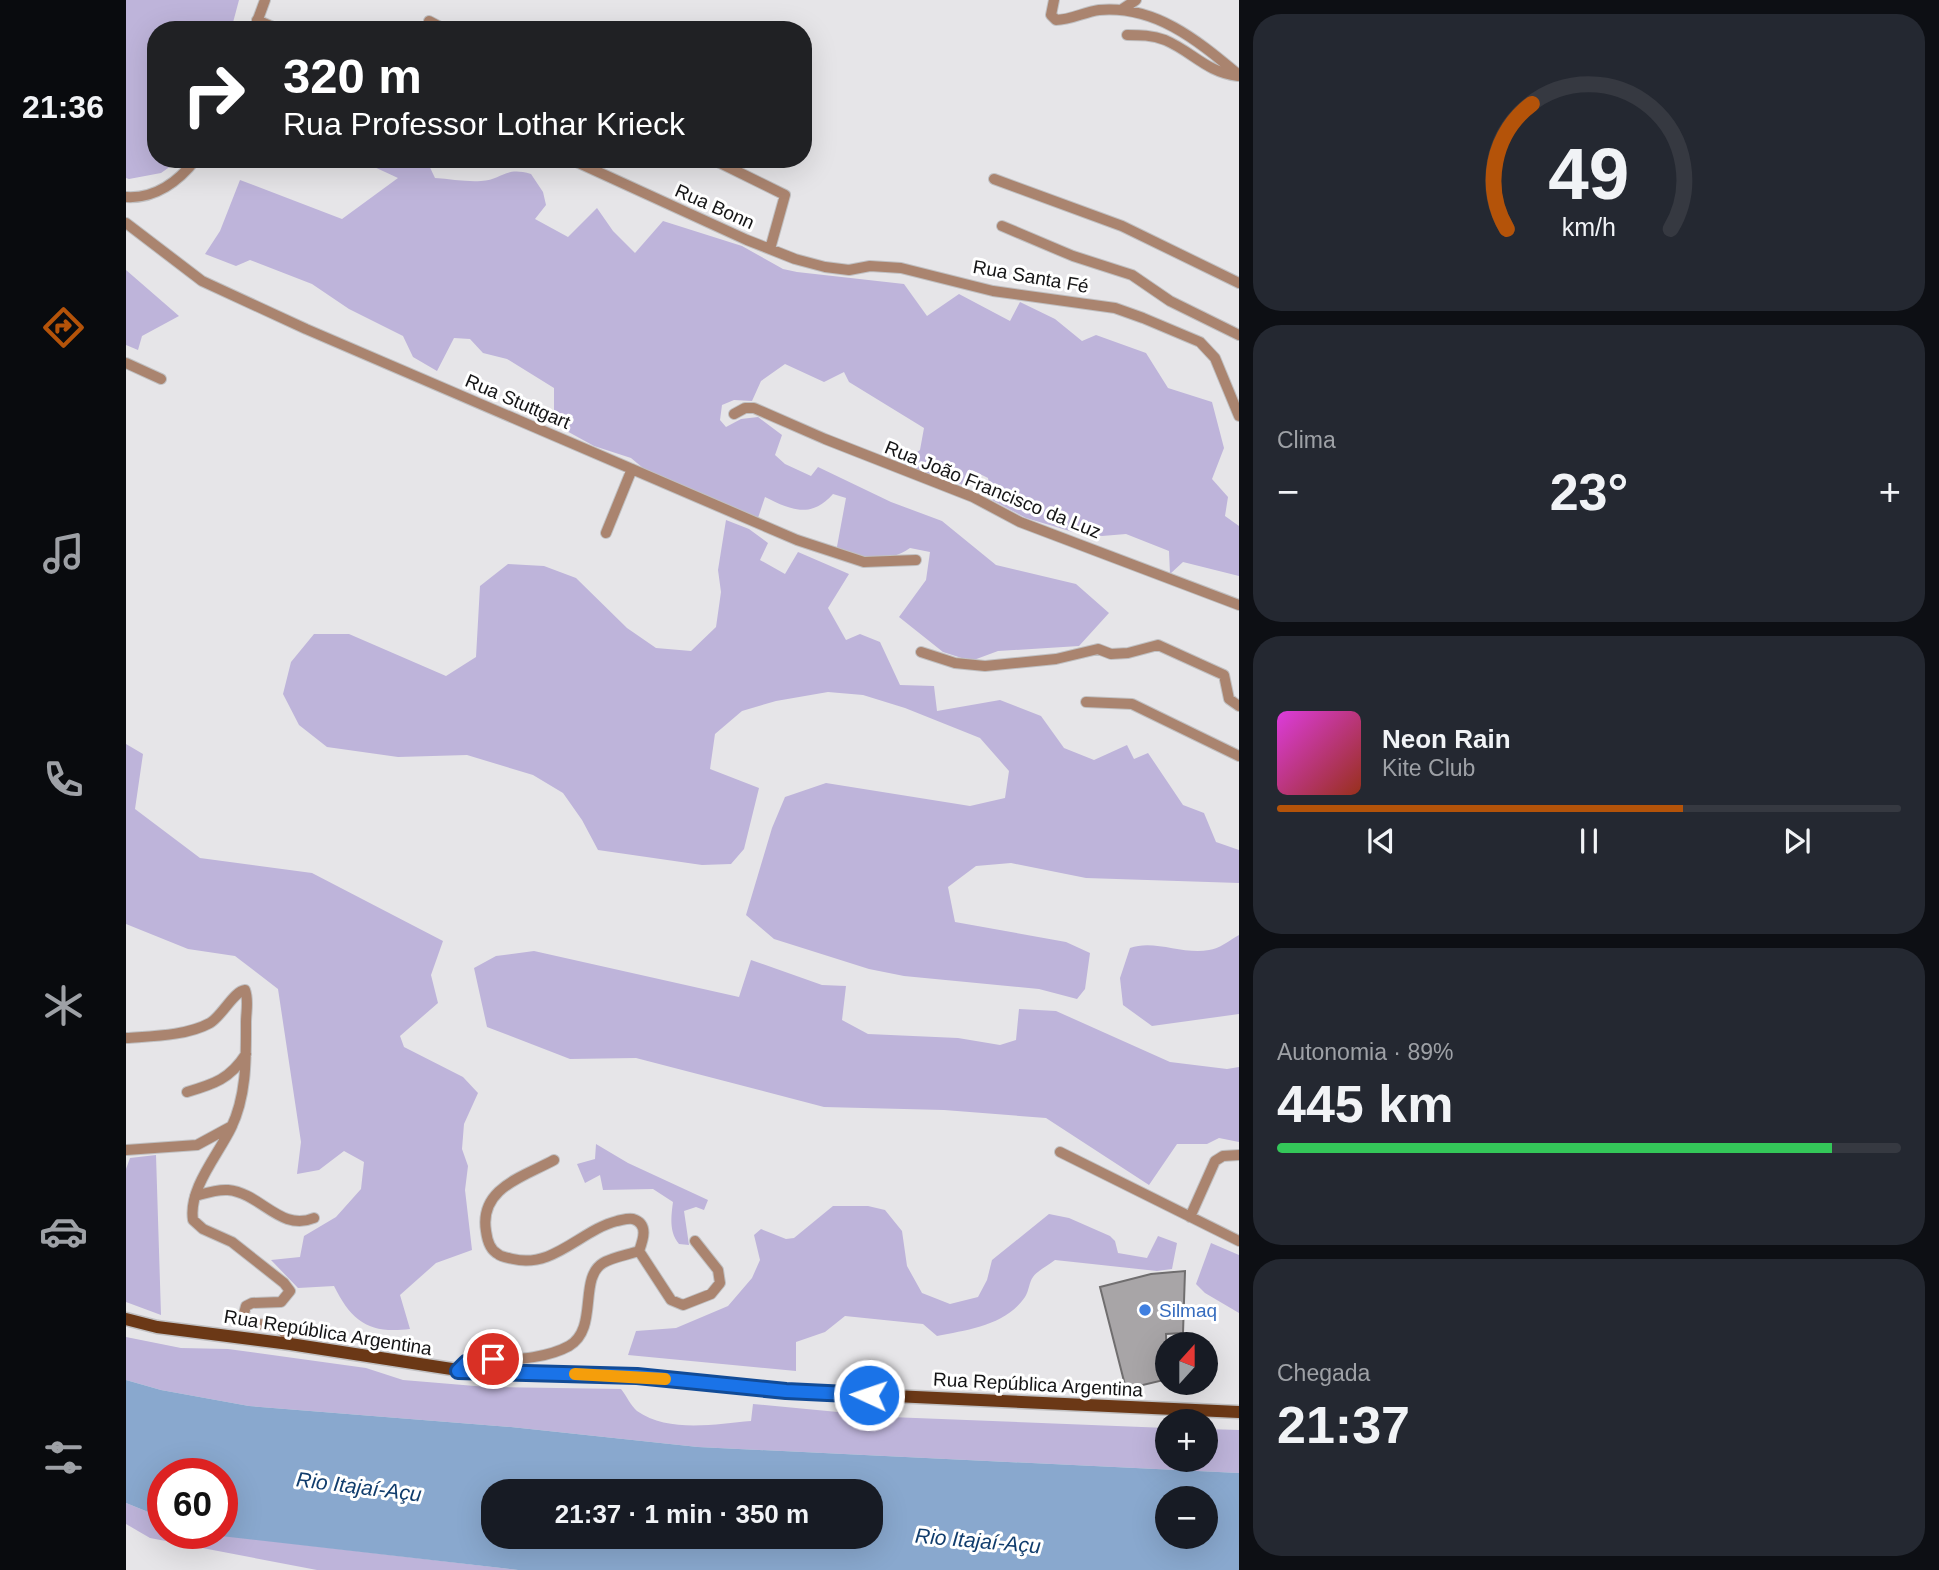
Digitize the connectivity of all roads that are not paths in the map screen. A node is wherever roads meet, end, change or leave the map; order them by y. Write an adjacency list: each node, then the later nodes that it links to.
1 (265, 0): 5 (street)
2 (1054, 0): 4 (street)
3 (1136, 0): 4 (street)
4 (1121, 10): 7 (street)
5 (257, 21)
6 (1127, 35): 7 (street)
7 (1239, 76)
8 (189, 168): 12 (street)
9 (590, 168): 15 (street, Rua Bonn)
10 (730, 168): 15 (street)
11 (995, 178): 16 (street)
12 (126, 197)
13 (126, 223): 22 (street, Rua Stuttgart)
14 (1002, 226): 17 (street)
15 (770, 249): 21 (street, Rua Santa Fé)
16 (1239, 283)
17 (1239, 335)
18 (126, 363): 19 (street)
19 (161, 379)
20 (734, 414): 25 (street, Rua João Francisco da Luz)
21 (1239, 416)
22 (632, 469): 23 (street); 24 (street, Rua Stuttgart)
23 (606, 533)
24 (916, 560)
25 (1239, 605)
26 (921, 652): 28 (street)
27 (1086, 702): 29 (street)
28 (1239, 706)
29 (1239, 756)
30 (126, 1038): 31 (street)
31 (247, 1053): 32 (street); 33 (street)
32 (187, 1092)
33 (232, 1126): 34 (street); 38 (street)
34 (126, 1150)
35 (1060, 1152): 39 (street)
36 (1239, 1155): 39 (street)
37 (554, 1160): 43 (street)
38 (195, 1196): 40 (street); 45 (street)
39 (1190, 1217): 42 (street)
40 (314, 1218)
41 (695, 1241): 43 (street)
42 (1239, 1241)
43 (639, 1251): 46 (street)
44 (126, 1319): 45 (main road, Rua República Argentina)
45 (290, 1344): 46 (main road, Rua República Argentina)
46 (458, 1371): 47 (main road, Rua República Argentina)
47 (1239, 1412)

